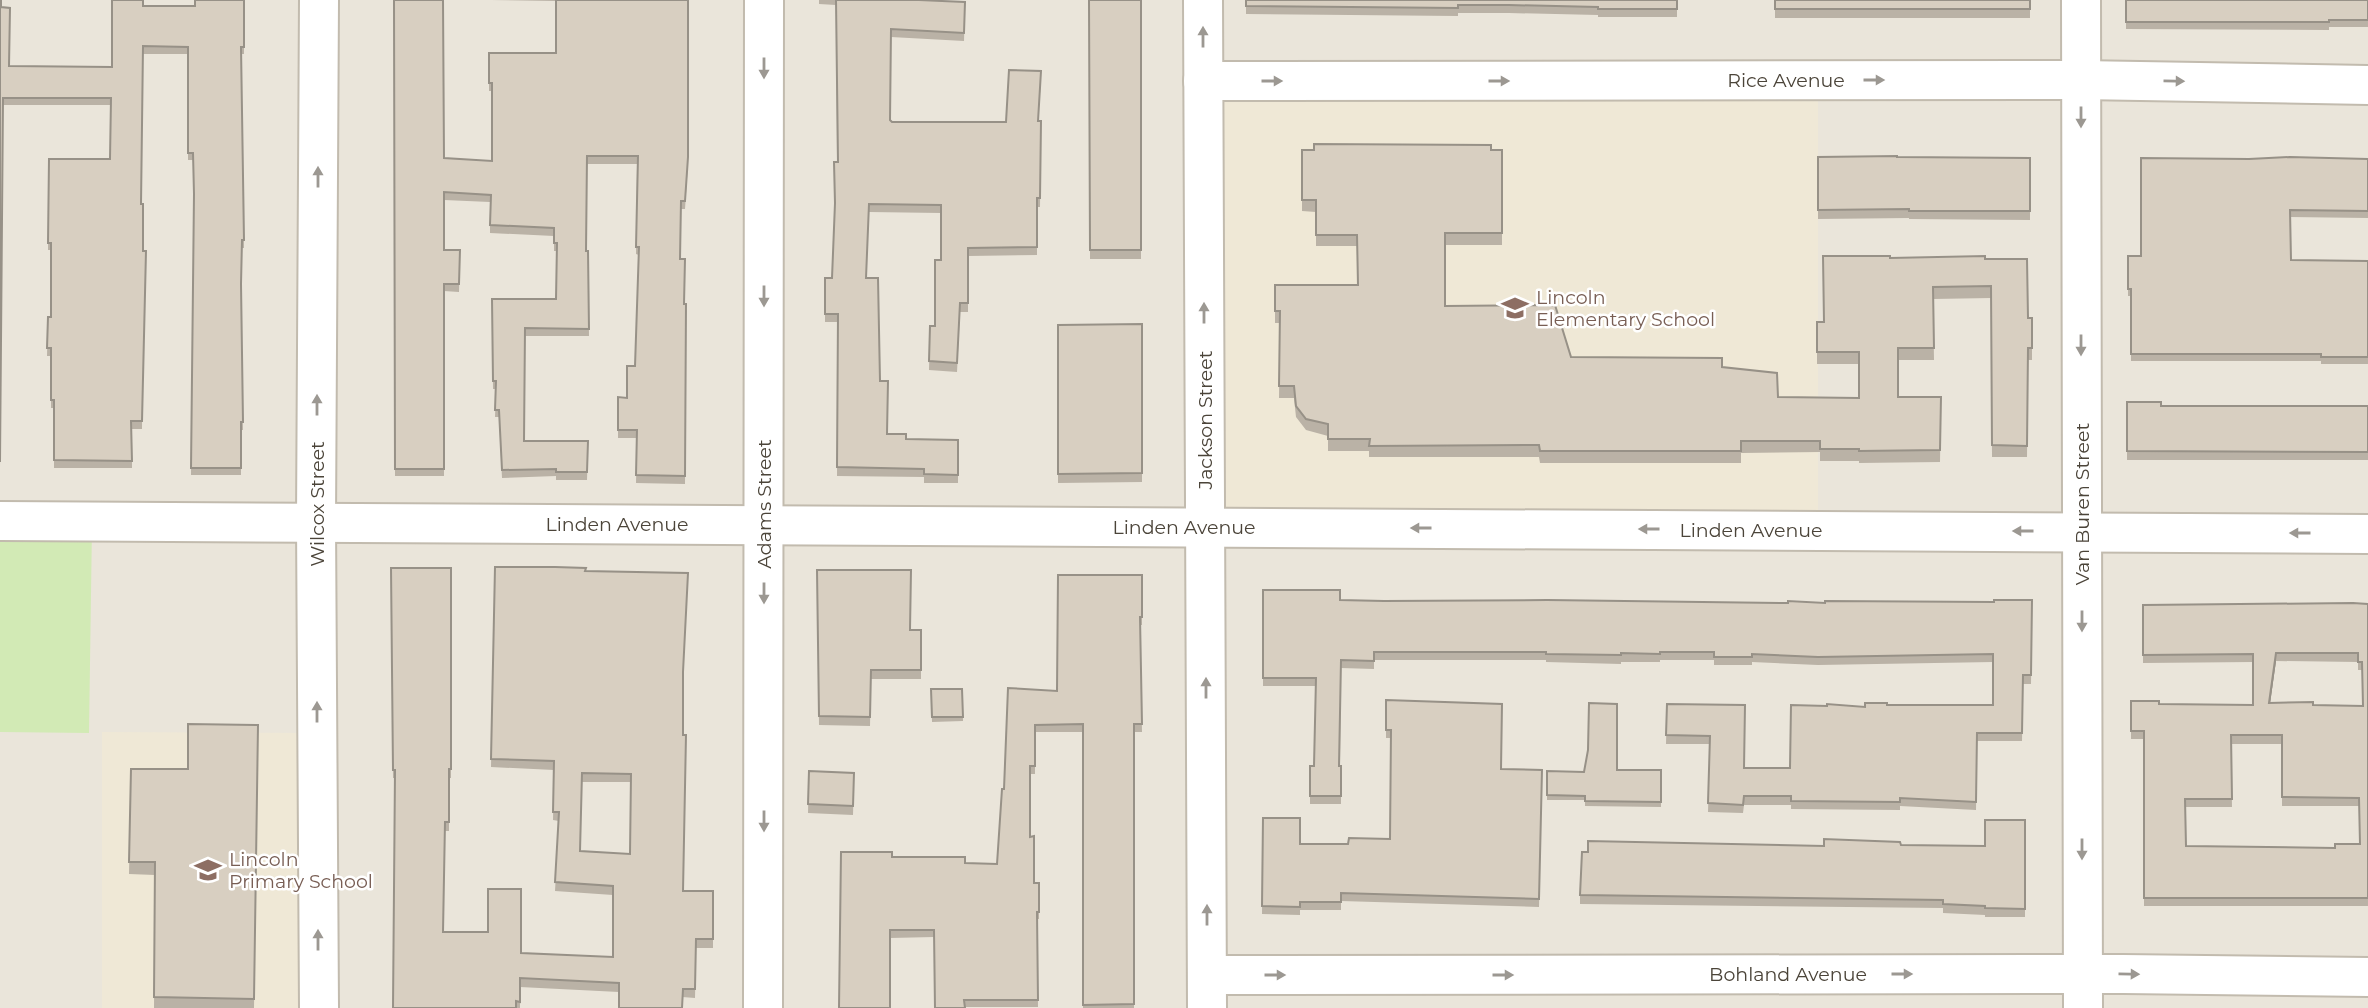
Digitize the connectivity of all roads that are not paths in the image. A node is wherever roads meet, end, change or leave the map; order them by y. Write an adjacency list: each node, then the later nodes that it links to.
1 (319, 0): 9 (street, Wilcox Street, one-way to 1)
2 (764, 0): 10 (street, Adams Street, one-way to 10)
3 (1203, 0): 6 (street, Jackson Street, one-way to 3)
4 (2081, 0): 5 (street, Van Buren Street)
5 (2081, 80): 6 (street, Rice Avenue, one-way to 5); 7 (street, Rice Avenue, one-way to 7); 12 (street, Van Buren Street, one-way to 12)
6 (1203, 82): 11 (street, Jackson Street, one-way to 6)
7 (2368, 85)
8 (0, 521): 9 (street, Linden Avenue)
9 (316, 522): 10 (street, Linden Avenue); 17 (street, Wilcox Street, one-way to 9)
10 (765, 525): 11 (street, Linden Avenue); 18 (street, Adams Street, one-way to 18)
11 (1205, 527): 12 (street, Linden Avenue, one-way to 11); 15 (street, Jackson Street, one-way to 11)
12 (2081, 531): 13 (street, Linden Avenue, one-way to 12); 16 (street, Van Buren Street, one-way to 16)
13 (2368, 534)
14 (2368, 977): 16 (street, Bohland Avenue, one-way to 14)
15 (1207, 991): 16 (street, Bohland Avenue, one-way to 16)
16 (2082, 991)
17 (319, 1008)
18 (763, 1008)

